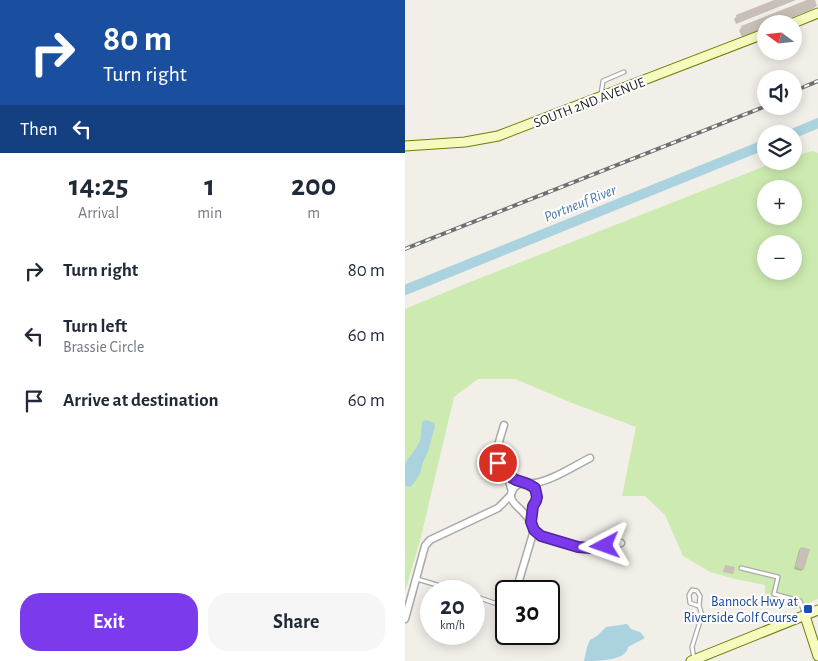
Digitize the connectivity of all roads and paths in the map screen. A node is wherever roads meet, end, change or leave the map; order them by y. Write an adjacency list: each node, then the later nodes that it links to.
1 (818, 13): 2 (street)
2 (803, 19)
3 (757, 36): 5 (street, SOUTH 2ND AVENUE)
4 (624, 72): 5 (lane)
5 (601, 97): 6 (street, SOUTH 2ND AVENUE)
6 (405, 146)
7 (504, 424): 9 (street)
8 (590, 458): 10 (street)
9 (505, 474): 11 (street); 12 (street)
10 (546, 480): 11 (street); 13 (street)
11 (526, 483): 12 (street); 13 (street)
12 (511, 494): 15 (street); 16 (street)
13 (537, 495): 14 (street)
14 (533, 506): 15 (street); 17 (street)
15 (518, 507): 16 (street); 17 (street)
16 (498, 508): 21 (street)
17 (531, 522): 18 (street)
18 (534, 530): 19 (street); 23 (street)
19 (621, 543)
20 (741, 568): 26 (lane)
21 (416, 578): 22 (lane); 27 (street)
22 (422, 580)
23 (519, 580)
24 (699, 606): 24 (lane); 29 (lane)
25 (818, 610): 26 (street)
26 (805, 616): 28 (street); 29 (street)
27 (405, 619)
28 (818, 656)
29 (693, 660)

